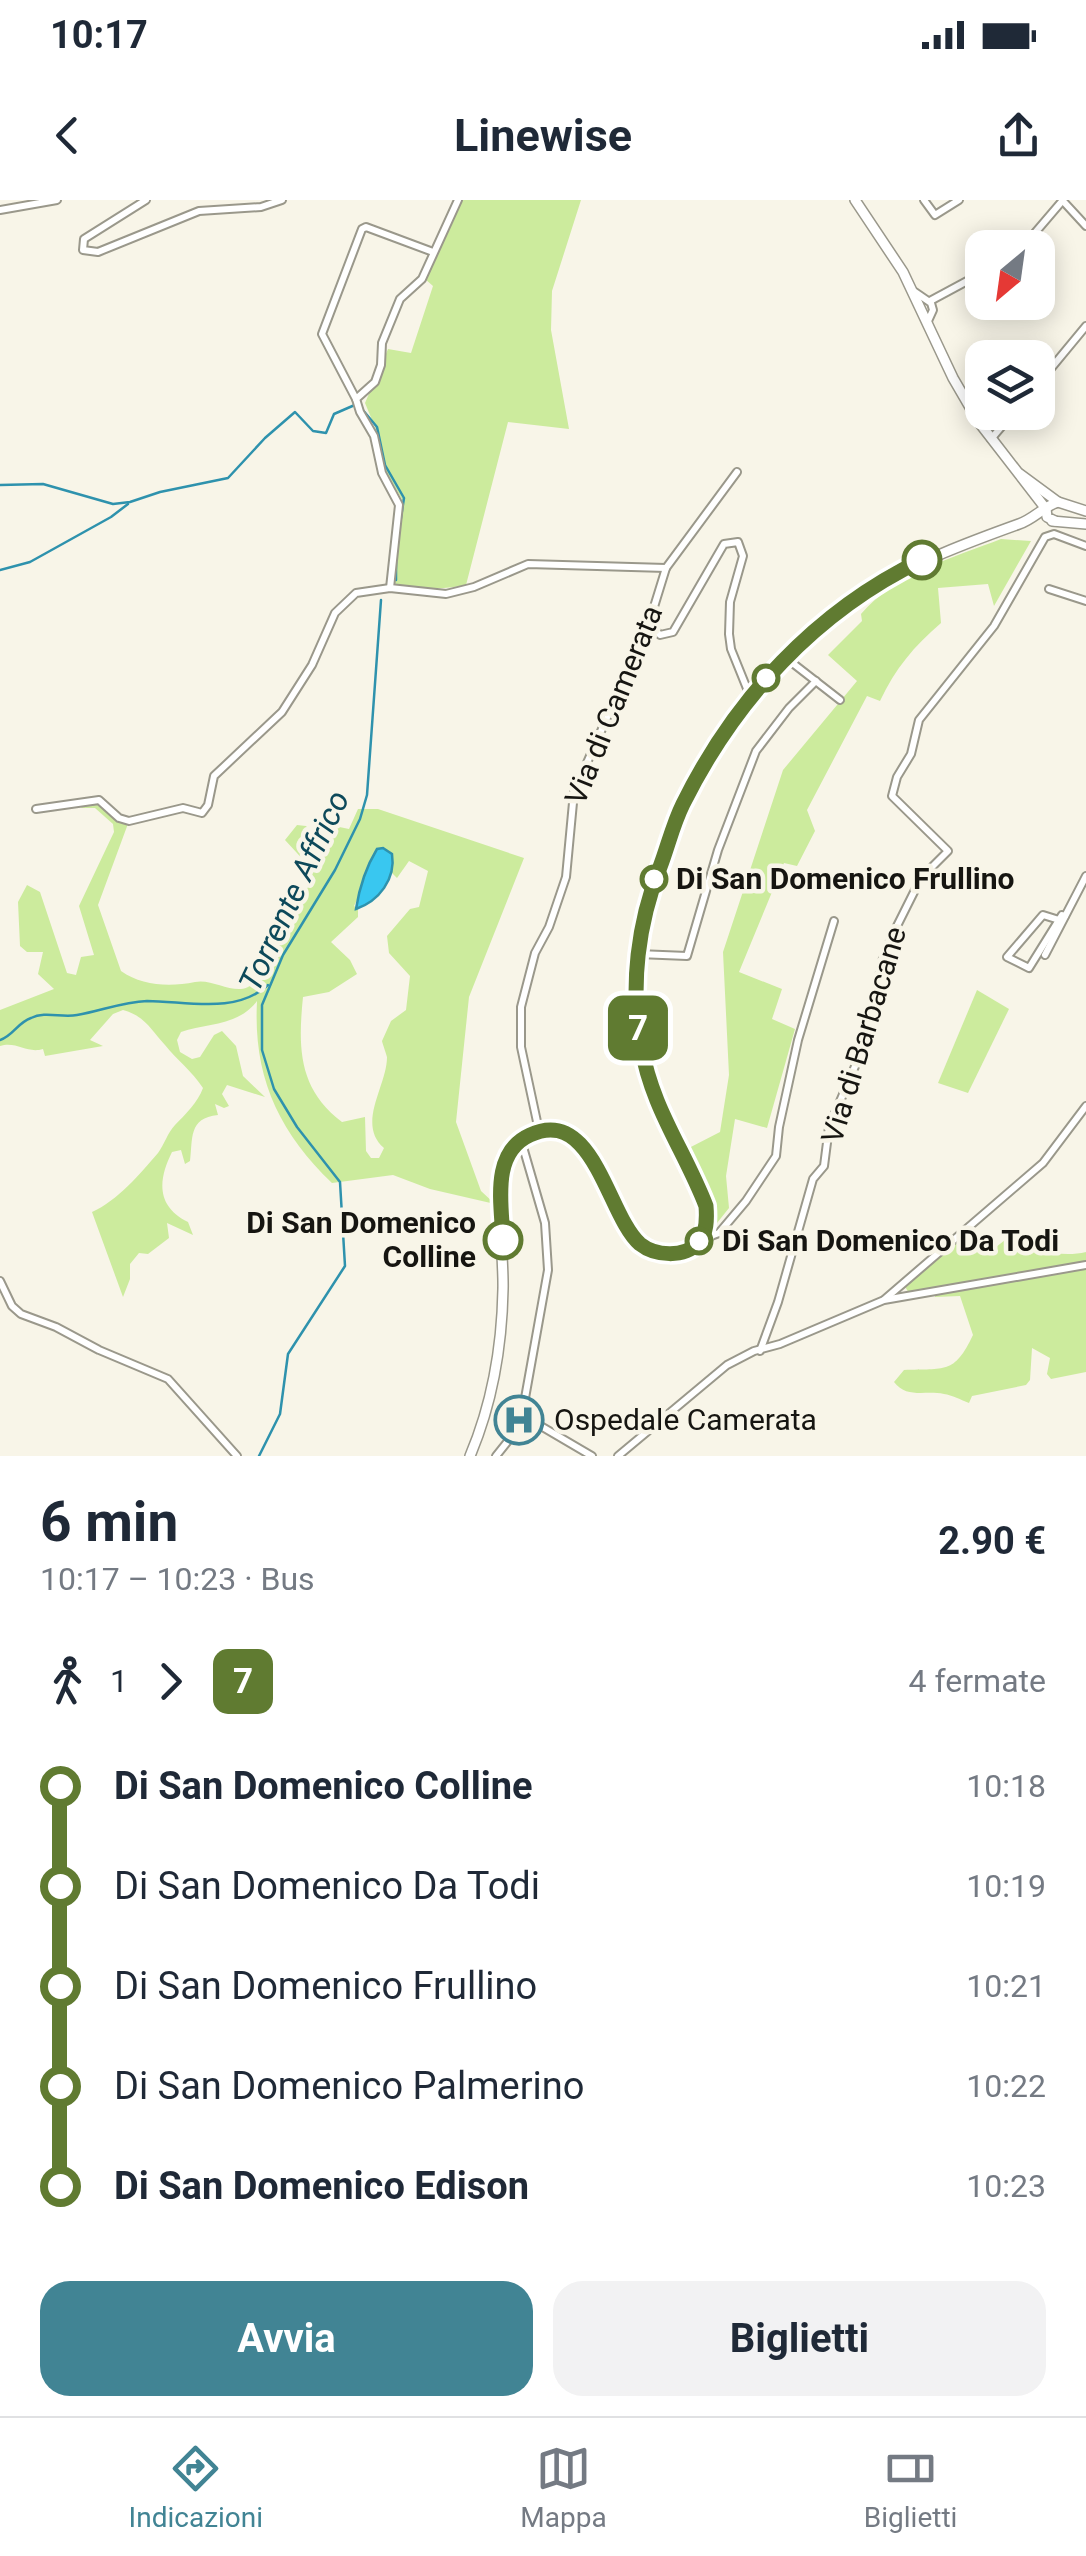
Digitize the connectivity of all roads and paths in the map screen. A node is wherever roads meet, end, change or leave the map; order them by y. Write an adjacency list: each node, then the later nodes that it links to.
1 (57, 200): 9 (street)
2 (146, 200): 3 (street)
3 (282, 200)
4 (458, 200): 12 (street)
5 (854, 200): 14 (main road)
6 (924, 200): 7 (street)
7 (960, 200)
8 (1062, 200): 10 (street); 11 (street)
9 (0, 210)
10 (1086, 226)
11 (1037, 230)
12 (432, 252): 19 (street); 19 (street)
13 (965, 283): 15 (street)
14 (914, 292): 15 (street); 16 (main road)
15 (930, 301): 16 (street)
16 (928, 322): 21 (main road)
17 (1086, 326): 18 (street)
18 (1055, 363)
19 (356, 399): 32 (street)
20 (999, 430): 21 (street)
21 (990, 440): 22 (main road)
22 (1014, 470): 24 (main road); 25 (main road)
23 (737, 472): 31 (street, Via di Camerata)
24 (1058, 502): 25 (main road); 26 (main road)
25 (1046, 508): 27 (main road); 28 (main road)
26 (1085, 510)
27 (1055, 520): 28 (main road); 29 (main road)
28 (1020, 524): 36 (main road)
29 (1086, 524)
30 (1086, 546): 53 (street, Via di Barbacane)
31 (666, 568): 32 (street); 35 (street, Via di Camerata)
32 (390, 588): 40 (street)
33 (1049, 589): 34 (street)
34 (1086, 601)
35 (649, 622): 38 (street); 47 (street, Via di Camerata)
36 (782, 661): 37 (street); 38 (main road)
37 (816, 681): 39 (street); 44 (street)
38 (754, 693): 44 (main road)
39 (840, 700)
40 (36, 809)
41 (1086, 876): 42 (street)
42 (1062, 918): 42 (street); 45 (street)
43 (834, 921): 49 (street)
44 (638, 954): 49 (main road)
45 (1045, 955)
46 (1086, 1106): 52 (street)
47 (539, 1132): 48 (main road); 49 (main road)
48 (521, 1140): 54 (street); 58 (main road)
49 (703, 1233)
50 (1086, 1265): 52 (street)
51 (0, 1281): 57 (street)
52 (884, 1300): 53 (street)
53 (760, 1351): 61 (street)
54 (522, 1415): 55 (street); 56 (street)
55 (538, 1423): 56 (street); 60 (street)
56 (520, 1426): 59 (street)
57 (237, 1456)
58 (470, 1456)
59 (496, 1456)
60 (592, 1456)
61 (618, 1456)

